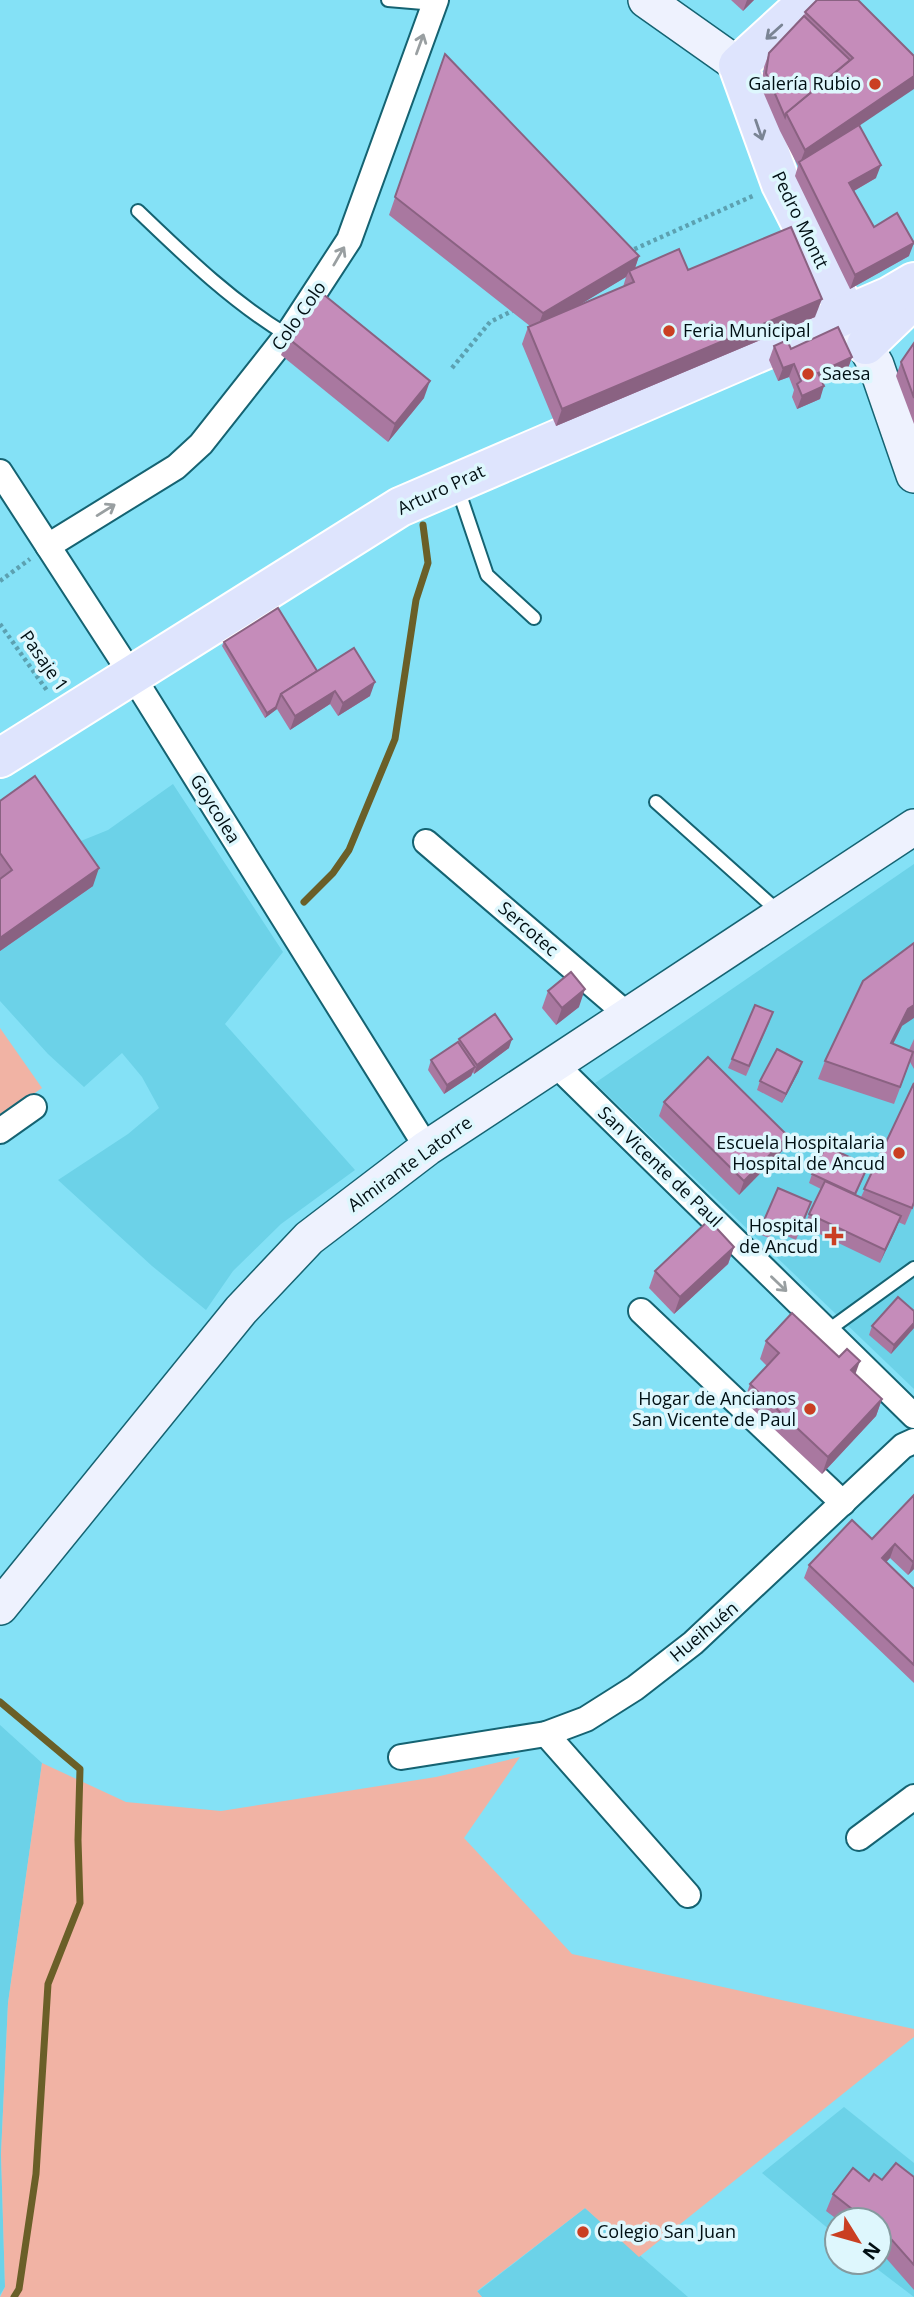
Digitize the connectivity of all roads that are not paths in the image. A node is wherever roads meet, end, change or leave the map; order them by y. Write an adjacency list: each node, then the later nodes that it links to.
1 (388, 0): 4 (lane)
2 (646, 0): 5 (main road)
3 (805, 1): 5 (main road, one-way to 5)
4 (435, 2): 10 (street, Colo Colo, one-way to 4)
5 (738, 65): 9 (main road, Pedro Montt, one-way to 9)
6 (138, 211): 10 (lane)
7 (914, 282): 9 (main road, Arturo Prat)
8 (914, 299): 9 (main road)
9 (857, 330): 12 (main road, Pedro Montt); 13 (main road, Arturo Prat)
10 (287, 335): 14 (street, Colo Colo, one-way to 10)
11 (0, 472): 14 (street, Goycolea)
12 (914, 475)
13 (456, 482): 15 (lane); 16 (main road, Arturo Prat)
14 (48, 546): 16 (street, Goycolea)
15 (534, 618)
16 (131, 676): 17 (main road, Arturo Prat); 26 (street, Goycolea)
17 (0, 758)
18 (656, 802): 21 (lane)
19 (914, 827): 21 (main road, Almirante Latorre)
20 (426, 842): 22 (street, Sercotec)
21 (782, 914): 22 (main road, Almirante Latorre)
22 (629, 1016): 23 (main road, Almirante Latorre)
23 (556, 1065): 26 (main road, Almirante Latorre); 29 (street, San Vicente de Paul, one-way to 29)
24 (34, 1107): 25 (street)
25 (0, 1131)
26 (427, 1147): 33 (main road, Almirante Latorre)
27 (914, 1268): 29 (lane)
28 (640, 1311): 32 (street)
29 (827, 1331): 30 (street, San Vicente de Paul)
30 (914, 1416)
31 (914, 1441): 32 (street, Hueihuén)
32 (843, 1503): 34 (street, Hueihuén)
33 (0, 1607)
34 (545, 1734): 35 (street, Hueihuén); 38 (street)
35 (401, 1757)
36 (914, 1797): 37 (street)
37 (859, 1838)
38 (688, 1895)

